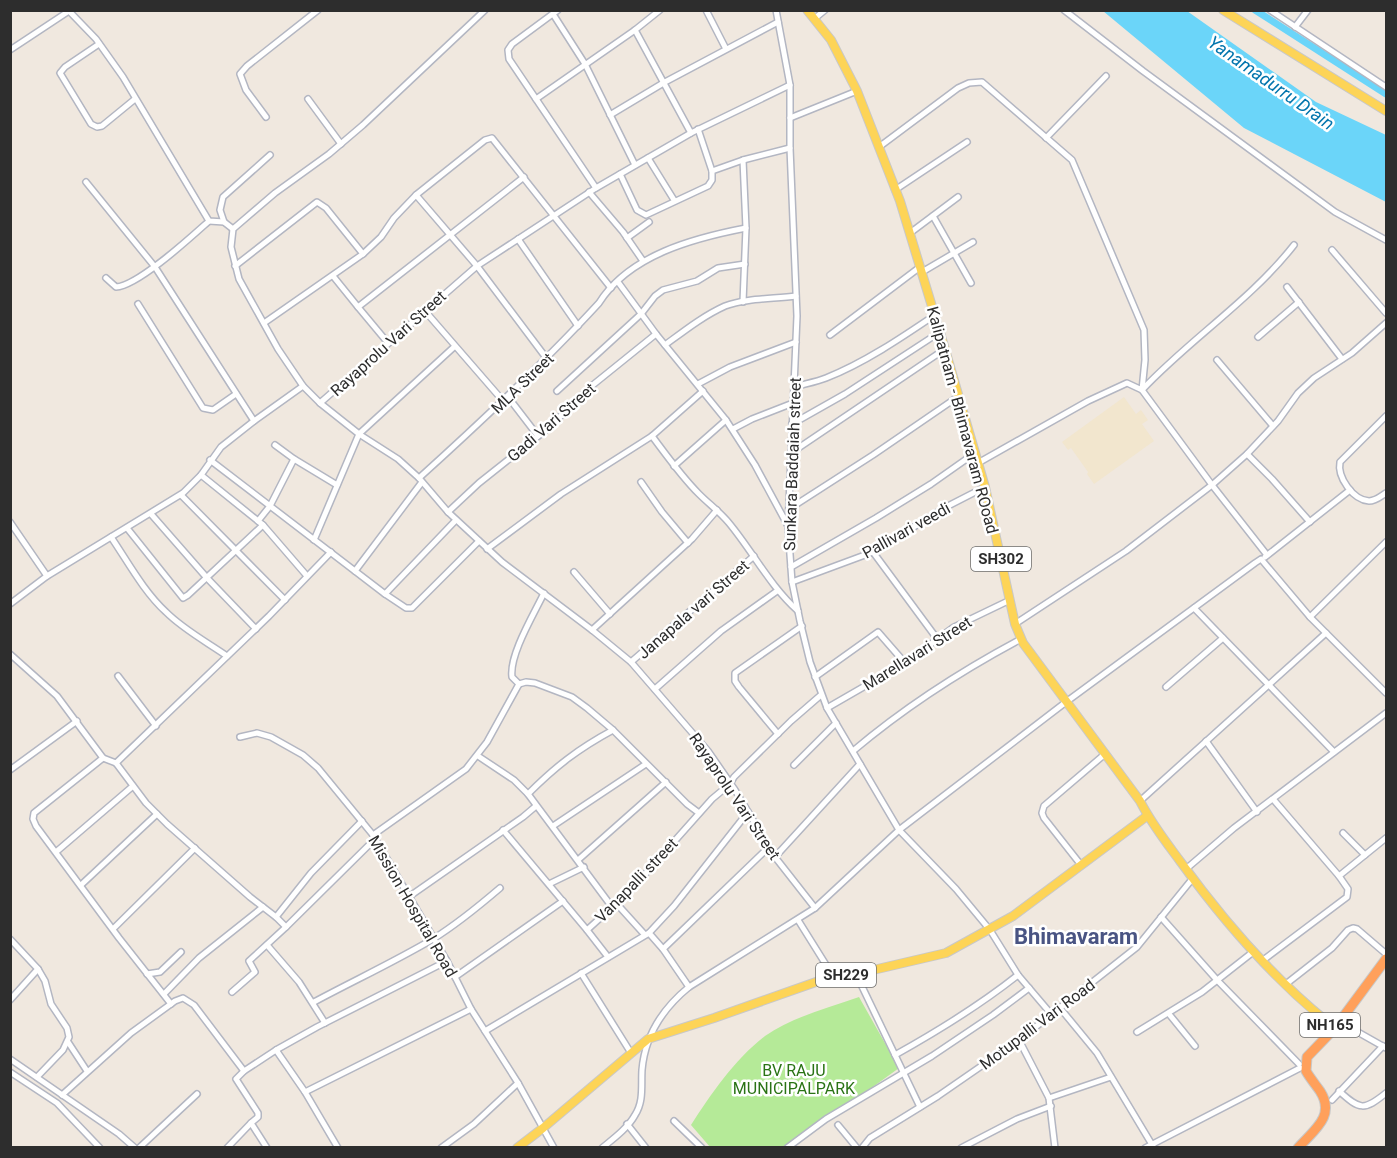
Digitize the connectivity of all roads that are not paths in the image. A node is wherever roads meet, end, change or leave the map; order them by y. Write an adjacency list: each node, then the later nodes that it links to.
1 (318, 10): 32 (street)
2 (485, 10): 38 (street)
3 (660, 10): 17 (street)
4 (706, 10): 19 (street)
5 (776, 10): 15 (street, Sunkara Baddaiah street)
6 (807, 10): 14 (main road, Kalipatnam - Bhimavaram ROoad / SH302)
7 (825, 10): 14 (street)
8 (1064, 10): 66 (street)
9 (1223, 10): 30 (main road)
10 (1270, 10): 16 (street)
11 (1308, 10): 16 (street)
12 (69, 11): 18 (street); 20 (street)
13 (555, 12): 21 (street); 29 (street)
14 (814, 19): 26 (main road, Kalipatnam - Bhimavaram ROoad / SH302)
15 (778, 22): 19 (street); 24 (street, Sunkara Baddaiah street)
16 (1295, 27): 25 (street)
17 (635, 30): 21 (street); 23 (street)
18 (99, 44): 27 (street); 27 (street)
19 (726, 49): 23 (street)
20 (10, 50)
21 (585, 64): 29 (street); 31 (street)
22 (1106, 76): 36 (street)
23 (665, 82): 31 (street); 35 (street)
24 (790, 85): 33 (street, Sunkara Baddaiah street); 34 (street, Rayaprolu Vari Street)
25 (1386, 87)
26 (858, 91): 33 (street); 39 (main road, Kalipatnam - Bhimavaram ROoad / SH302)
27 (135, 99): 57 (street)
28 (308, 99): 38 (street)
29 (536, 99): 49 (street)
30 (1386, 111)
31 (610, 115): 44 (street)
32 (266, 117)
33 (790, 118): 40 (street, Sunkara Baddaiah street)
34 (698, 129): 35 (street, Rayaprolu Vari Street); 45 (street)
35 (691, 133): 42 (street, Rayaprolu Vari Street)
36 (1046, 138): 39 (street); 111 (street)
37 (967, 142): 50 (street)
38 (341, 144): 61 (street)
39 (879, 147): 50 (main road, Kalipatnam - Bhimavaram ROoad / SH302)
40 (790, 148): 43 (street); 84 (street, Sunkara Baddaiah street)
41 (270, 155): 58 (street)
42 (648, 158): 44 (street, Rayaprolu Vari Street); 54 (street)
43 (743, 160): 45 (street); 60 (street)
44 (635, 165): 46 (street, Rayaprolu Vari Street)
45 (712, 171): 54 (street)
46 (620, 174): 49 (street, Rayaprolu Vari Street); 54 (street)
47 (524, 177): 52 (street); 55 (street); 63 (street)
48 (86, 182): 76 (street)
49 (596, 188): 51 (street, Rayaprolu Vari Street)
50 (895, 190): 62 (main road, Kalipatnam - Bhimavaram ROoad / SH302)
51 (589, 192): 55 (street, Rayaprolu Vari Street); 64 (street)
52 (416, 195): 63 (street); 71 (street)
53 (958, 197): 56 (street)
54 (674, 200)
55 (555, 214): 65 (street, Rayaprolu Vari Street); 83 (street)
56 (933, 216): 62 (street); 70 (street)
57 (209, 221): 58 (street); 76 (street)
58 (224, 222): 61 (street)
59 (649, 222): 64 (street)
60 (746, 228): 72 (street, MLA Street); 73 (street)
61 (233, 229): 74 (street)
62 (910, 233): 77 (main road, Kalipatnam - Bhimavaram ROoad / SH302)
63 (449, 234): 75 (street); 88 (street)
64 (627, 238): 72 (street)
65 (518, 239): 75 (street, Rayaprolu Vari Street); 95 (street)
66 (1386, 240)
67 (973, 242): 70 (street)
68 (1294, 245): 111 (street)
69 (1332, 250): 90 (street)
70 (954, 253): 77 (street); 81 (street)
71 (363, 254): 74 (street); 78 (street)
72 (643, 261): 80 (street, MLA Street)
73 (745, 264): 85 (street); 91 (street)
74 (235, 266): 93 (street)
75 (477, 266): 89 (street, Rayaprolu Vari Street); 105 (street)
76 (155, 267): 79 (street); 114 (street)
77 (921, 270): 92 (main road, Kalipatnam - Bhimavaram ROoad / SH302); 98 (street)
78 (333, 276): 88 (street); 93 (street)
79 (106, 278)
80 (618, 282): 83 (street, MLA Street); 91 (street)
81 (971, 284)
82 (1287, 287): 86 (street)
83 (611, 288): 95 (street, MLA Street)
84 (796, 296): 85 (street); 100 (street, Sunkara Baddaiah street)
85 (743, 302): 102 (street)
86 (1299, 302): 99 (street); 106 (street)
87 (138, 304): 114 (street)
88 (358, 307): 101 (street)
89 (425, 311): 101 (street, Rayaprolu Vari Street); 103 (street)
90 (1386, 313)
91 (641, 314): 97 (street); 112 (street)
92 (935, 315): 96 (main road, Kalipatnam - Bhimavaram ROoad / SH302); 110 (street)
93 (264, 323): 109 (street)
94 (1386, 323): 106 (street)
95 (578, 326): 105 (street, MLA Street)
96 (940, 332): 104 (main road, Kalipatnam - Bhimavaram ROoad / SH302); 122 (street)
97 (656, 334): 102 (street); 126 (street, Gadi Vari Street)
98 (830, 335)
99 (1258, 337)
100 (796, 342): 108 (street); 110 (street, Sunkara Baddaiah street)
101 (388, 343): 118 (street, Rayaprolu Vari Street)
102 (665, 345): 108 (street)
103 (454, 346): 116 (street); 125 (street)
104 (945, 349): 115 (main road, Kalipatnam - Bhimavaram ROoad / SH302); 129 (street)
105 (547, 359): 116 (street, MLA Street)
106 (1342, 359): 123 (street)
107 (1217, 360): 123 (street)
108 (698, 384): 113 (street)
109 (303, 386): 118 (street); 121 (street)
110 (794, 387): 117 (street, Sunkara Baddaiah street)
111 (1142, 390): 134 (street); 140 (street)
112 (557, 391)
113 (703, 391): 120 (street); 127 (street)
114 (236, 394): 121 (street)
115 (958, 396): 130 (main road, Kalipatnam - Bhimavaram ROoad / SH302); 146 (street)
116 (506, 400): 126 (street); 137 (street, MLA Street)
117 (793, 403): 122 (street, Sunkara Baddaiah street); 124 (street)
118 (320, 404): 125 (street, Rayaprolu Vari Street)
119 (1386, 416): 142 (street)
120 (726, 420): 124 (street); 135 (street)
121 (254, 421): 133 (street)
122 (792, 424): 129 (street, Sunkara Baddaiah street)
123 (1273, 426): 131 (street)
124 (733, 429): 154 (street)
125 (359, 434): 137 (street, Rayaprolu Vari Street); 139 (street)
126 (538, 436): 148 (street, Gadi Vari Street)
127 (652, 436): 135 (street); 161 (street)
128 (275, 445): 132 (street)
129 (791, 453): 146 (street, Sunkara Baddaiah street)
130 (975, 453): 134 (main road, Kalipatnam - Bhimavaram ROoad / SH302); 168 (street)
131 (1247, 454): 140 (street); 152 (street)
132 (294, 459): 139 (street); 145 (street)
133 (210, 460): 136 (street); 145 (street)
134 (978, 464): 141 (main road, Kalipatnam - Bhimavaram ROoad / SH302)
135 (674, 466): 147 (street)
136 (201, 476): 144 (street); 153 (street)
137 (421, 480): 148 (street, Rayaprolu Vari Street); 169 (street, MLA Street)
138 (641, 482): 160 (street)
139 (337, 485): 157 (street)
140 (1212, 485): 166 (street); 185 (street)
141 (985, 488): 164 (street, Pallivari veedi); 179 (main road, Kalipatnam - Bhimavaram ROoad / SH302)
142 (1350, 490): 143 (street); 152 (street)
143 (1386, 493)
144 (181, 495): 149 (street); 162 (street)
145 (270, 506): 153 (street); 157 (street)
146 (789, 509): 154 (street, Sunkara Baddaiah street)
147 (717, 510): 160 (street); 165 (street)
148 (448, 512): 150 (street, Rayaprolu Vari Street)
149 (151, 514): 155 (street); 173 (street)
150 (456, 520): 158 (street, Rayaprolu Vari Street); 177 (street)
151 (10, 522): 171 (street)
152 (1310, 522): 166 (street)
153 (260, 523): 162 (street); 172 (street)
154 (788, 527): 168 (street, Sunkara Baddaiah street)
155 (127, 528): 156 (street); 173 (street)
156 (111, 537): 171 (street); 194 (street)
157 (314, 540): 163 (street)
158 (479, 541): 161 (street, Rayaprolu Vari Street); 177 (street)
159 (1386, 542): 184 (street)
160 (688, 543): 183 (street)
161 (487, 549): 176 (street, Rayaprolu Vari Street)
162 (236, 551): 173 (street); 178 (street)
163 (331, 552): 169 (street); 172 (street)
164 (873, 552): 174 (street, Pallivari veedi); 192 (street)
165 (754, 555): 175 (street); 195 (street, Janapala vari Street)
166 (1267, 555): 167 (street)
167 (1261, 559): 181 (street); 184 (street)
168 (790, 567): 174 (street, Sunkara Baddaiah street)
169 (355, 571): 177 (street)
170 (574, 572): 183 (street)
171 (47, 576): 180 (street)
172 (308, 576): 178 (street)
173 (207, 579): 187 (street)
174 (792, 582): 182 (street, Sunkara Baddaiah street)
175 (777, 591): 182 (street); 202 (street)
176 (544, 593): 188 (street, Rayaprolu Vari Street); 199 (street)
177 (385, 594)
178 (285, 600): 187 (street)
179 (1008, 601): 185 (main road, Kalipatnam - Bhimavaram ROoad / SH302); 192 (street, Marellavari Street)
180 (10, 604)
181 (1194, 608): 190 (street); 205 (street)
182 (799, 612): 186 (street, Sunkara Baddaiah street)
183 (610, 614): 188 (street)
184 (1310, 617): 189 (street)
185 (1015, 624): 191 (main road, Kalipatnam - Bhimavaram ROoad / SH302)
186 (802, 626): 198 (street, Sunkara Baddaiah street); 212 (street)
187 (256, 629): 194 (street)
188 (592, 630): 195 (street, Rayaprolu Vari Street)
189 (1326, 633): 200 (street); 203 (street)
190 (1223, 638): 200 (street); 201 (street)
191 (1021, 639): 205 (main road, Kalipatnam - Bhimavaram ROoad / SH302); 215 (street)
192 (938, 640): 196 (street, Marellavari Street)
193 (10, 654): 208 (street)
194 (227, 656): 210 (street)
195 (631, 662): 202 (street, Rayaprolu Vari Street)
196 (905, 663): 198 (street); 206 (street, Marellavari Street)
197 (118, 676): 210 (street)
198 (815, 677): 204 (street, Sunkara Baddaiah street)
199 (519, 684): 211 (street); 218 (street)
200 (1269, 684): 214 (street); 216 (street)
201 (1166, 687)
202 (655, 689): 226 (street, Rayaprolu Vari Street)
203 (1386, 693)
204 (821, 695): 206 (street, Sunkara Baddaiah street); 212 (street)
205 (1066, 702): 217 (main road, Kalipatnam - Bhimavaram ROoad / SH302); 240 (street)
206 (827, 708): 209 (street, Sunkara Baddaiah street)
207 (1386, 713): 216 (street)
208 (77, 721): 219 (street); 224 (street)
209 (836, 723): 215 (street, Sunkara Baddaiah street); 223 (street)
210 (156, 726): 220 (street)
211 (613, 730): 221 (street); 228 (street)
212 (778, 734): 226 (street)
213 (240, 737): 237 (street, Mission Hospital Road)
214 (1206, 741): 230 (street); 233 (street)
215 (853, 751): 222 (street, Sunkara Baddaiah street)
216 (1334, 752): 229 (street)
217 (1105, 754): 230 (main road, Kalipatnam - Bhimavaram ROoad / SH302); 250 (street)
218 (478, 756): 228 (street); 242 (street)
219 (103, 758): 220 (street); 246 (street)
220 (116, 763): 227 (street)
221 (646, 764): 225 (street); 238 (street)
222 (860, 764): 240 (street, Sunkara Baddaiah street); 248 (street)
223 (794, 765)
224 (10, 770)
225 (666, 782): 234 (street); 249 (street)
226 (730, 784): 232 (street, Rayaprolu Vari Street); 234 (street)
227 (133, 786): 235 (street); 246 (street)
228 (528, 795): 231 (street)
229 (1274, 799): 233 (street); 253 (street)
230 (1140, 801): 236 (main road, Kalipatnam - Bhimavaram ROoad / SH302)
231 (536, 806): 238 (street); 239 (street)
232 (748, 812): 244 (street, Rayaprolu Vari Street); 270 (street)
233 (1257, 812): 252 (street)
234 (699, 813): 260 (street, Vanapalli street)
235 (157, 814): 245 (street); 256 (street)
236 (1147, 816): 250 (main road, SH229); 252 (main road, Kalipatnam - Bhimavaram ROoad / SH302)
237 (362, 821): 242 (street, Mission Hospital Road); 263 (street)
238 (553, 826): 249 (street)
239 (503, 830): 255 (street, Vanapalli street); 258 (street)
240 (899, 830): 262 (street); 269 (street, Sunkara Baddaiah street)
241 (1343, 832): 247 (street)
242 (374, 837): 258 (street, Mission Hospital Road); 266 (street)
243 (1386, 838): 247 (street)
244 (769, 847): 248 (street, Rayaprolu Vari Street); 274 (street)
245 (195, 848): 261 (street); 267 (street)
246 (56, 852): 256 (street)
247 (1365, 855): 253 (street)
248 (775, 857): 262 (street, Rayaprolu Vari Street)
249 (578, 860): 251 (street)
250 (1081, 865): 269 (main road, SH229)
251 (584, 867): 255 (street); 260 (street)
252 (1185, 868): 254 (main road, Kalipatnam - Bhimavaram ROoad / SH302)
253 (1338, 876): 280 (street)
254 (1193, 878): 264 (street, Motupalli Vari Road); 276 (main road, Kalipatnam - Bhimavaram ROoad / SH302)
255 (549, 884): 259 (street, Vanapalli street)
256 (81, 885): 267 (street)
257 (500, 888): 271 (street)
258 (410, 896): 271 (street, Mission Hospital Road)
259 (563, 901): 268 (street, Vanapalli street); 287 (street)
260 (614, 905): 268 (street, Vanapalli street); 270 (street)
261 (263, 907): 263 (street); 293 (street)
262 (815, 908): 265 (street)
263 (276, 917): 266 (street)
264 (1161, 917): 288 (street); 297 (street, Motupalli Vari Road)
265 (798, 920): 286 (street); 290 (street)
266 (286, 927): 273 (street)
267 (113, 929): 283 (street)
268 (587, 930): 278 (street)
269 (990, 930): 284 (main road, SH229); 285 (street, Sunkara Baddaiah street)
270 (647, 934): 274 (street); 278 (street)
271 (434, 938): 279 (street, Mission Hospital Road); 295 (street)
272 (10, 939): 281 (street)
273 (267, 945): 292 (street); 295 (street)
274 (663, 949): 290 (street)
275 (181, 952): 283 (street)
276 (1253, 952): 280 (main road, Kalipatnam - Bhimavaram ROoad / SH302); 288 (street)
277 (1386, 954): 289 (street); 302 (highway, NH165)
278 (608, 957): 282 (street)
279 (447, 961): 287 (street, Mission Hospital Road); 301 (street)
280 (1262, 961): 289 (main road, Kalipatnam - Bhimavaram ROoad / SH302)
281 (38, 969): 294 (street); 307 (street)
282 (581, 973): 303 (street); 311 (street)
283 (147, 974): 293 (street)
284 (856, 974): 286 (main road, SH229); 312 (street)
285 (1018, 975): 291 (street, Sunkara Baddaiah street); 312 (street)
286 (833, 976): 305 (main road, SH229)
287 (455, 977): 298 (street, Mission Hospital Road)
288 (1217, 980): 299 (street); 314 (street)
289 (1286, 984): 302 (main road, Kalipatnam - Bhimavaram ROoad / SH302)
290 (688, 987): 305 (street)
291 (1029, 988): 300 (street, Sunkara Baddaiah street); 318 (street)
292 (232, 992)
293 (164, 994): 296 (street)
294 (10, 1000)
295 (314, 1002): 301 (street)
296 (171, 1004): 315 (street); 316 (street)
297 (1060, 1008): 300 (street, Motupalli Vari Road); 320 (street)
298 (471, 1009): 303 (street, Mission Hospital Road); 323 (street)
299 (1168, 1014): 304 (street); 308 (street)
300 (1052, 1015): 306 (street, Motupalli Vari Road)
301 (325, 1023): 310 (street)
302 (1335, 1025): 309 (street); 314 (highway, NH165); 327 (highway, NH165)
303 (485, 1031): 321 (street, Mission Hospital Road)
304 (1137, 1032)
305 (648, 1039): 311 (main road, SH229); 333 (street)
306 (1019, 1040): 328 (street); 330 (street, Motupalli Vari Road)
307 (68, 1042): 315 (street); 319 (street)
308 (1195, 1047)
309 (1384, 1047): 322 (street)
310 (276, 1050): 316 (street); 323 (street)
311 (631, 1053): 335 (main road, SH229)
312 (895, 1055): 318 (street)
313 (10, 1059): 319 (street)
314 (1300, 1066): 327 (highway); 336 (street)
315 (87, 1071): 326 (street)
316 (244, 1071): 332 (street)
317 (10, 1072): 337 (street)
318 (903, 1072): 330 (street); 348 (street)
319 (37, 1077): 326 (street)
320 (1111, 1077): 328 (street); 336 (street)
321 (518, 1083): 335 (street, Mission Hospital Road); 342 (street)
322 (1340, 1091): 324 (street); 327 (street)
323 (305, 1092): 341 (street)
324 (1386, 1093)
325 (197, 1094): 338 (street)
326 (62, 1095): 338 (street)
327 (1324, 1097): 353 (highway)
328 (1049, 1098): 329 (street)
329 (1051, 1106): 351 (street); 352 (street)
330 (920, 1107): 350 (street, Motupalli Vari Road)
331 (674, 1121): 347 (street)
332 (251, 1123): 339 (street); 340 (street)
333 (627, 1125): 345 (street); 346 (street)
334 (838, 1125): 349 (street)
335 (543, 1128): 343 (main road, SH229); 344 (street, Mission Hospital Road)
336 (1150, 1146)
337 (100, 1148)
338 (137, 1148)
339 (227, 1148)
340 (267, 1148)
341 (338, 1148)
342 (441, 1148)
343 (517, 1148)
344 (554, 1148)
345 (602, 1148)
346 (646, 1148)
347 (702, 1148)
348 (787, 1148)
349 (857, 1148)
350 (862, 1148)
351 (961, 1148)
352 (1055, 1148)
353 (1298, 1148)

